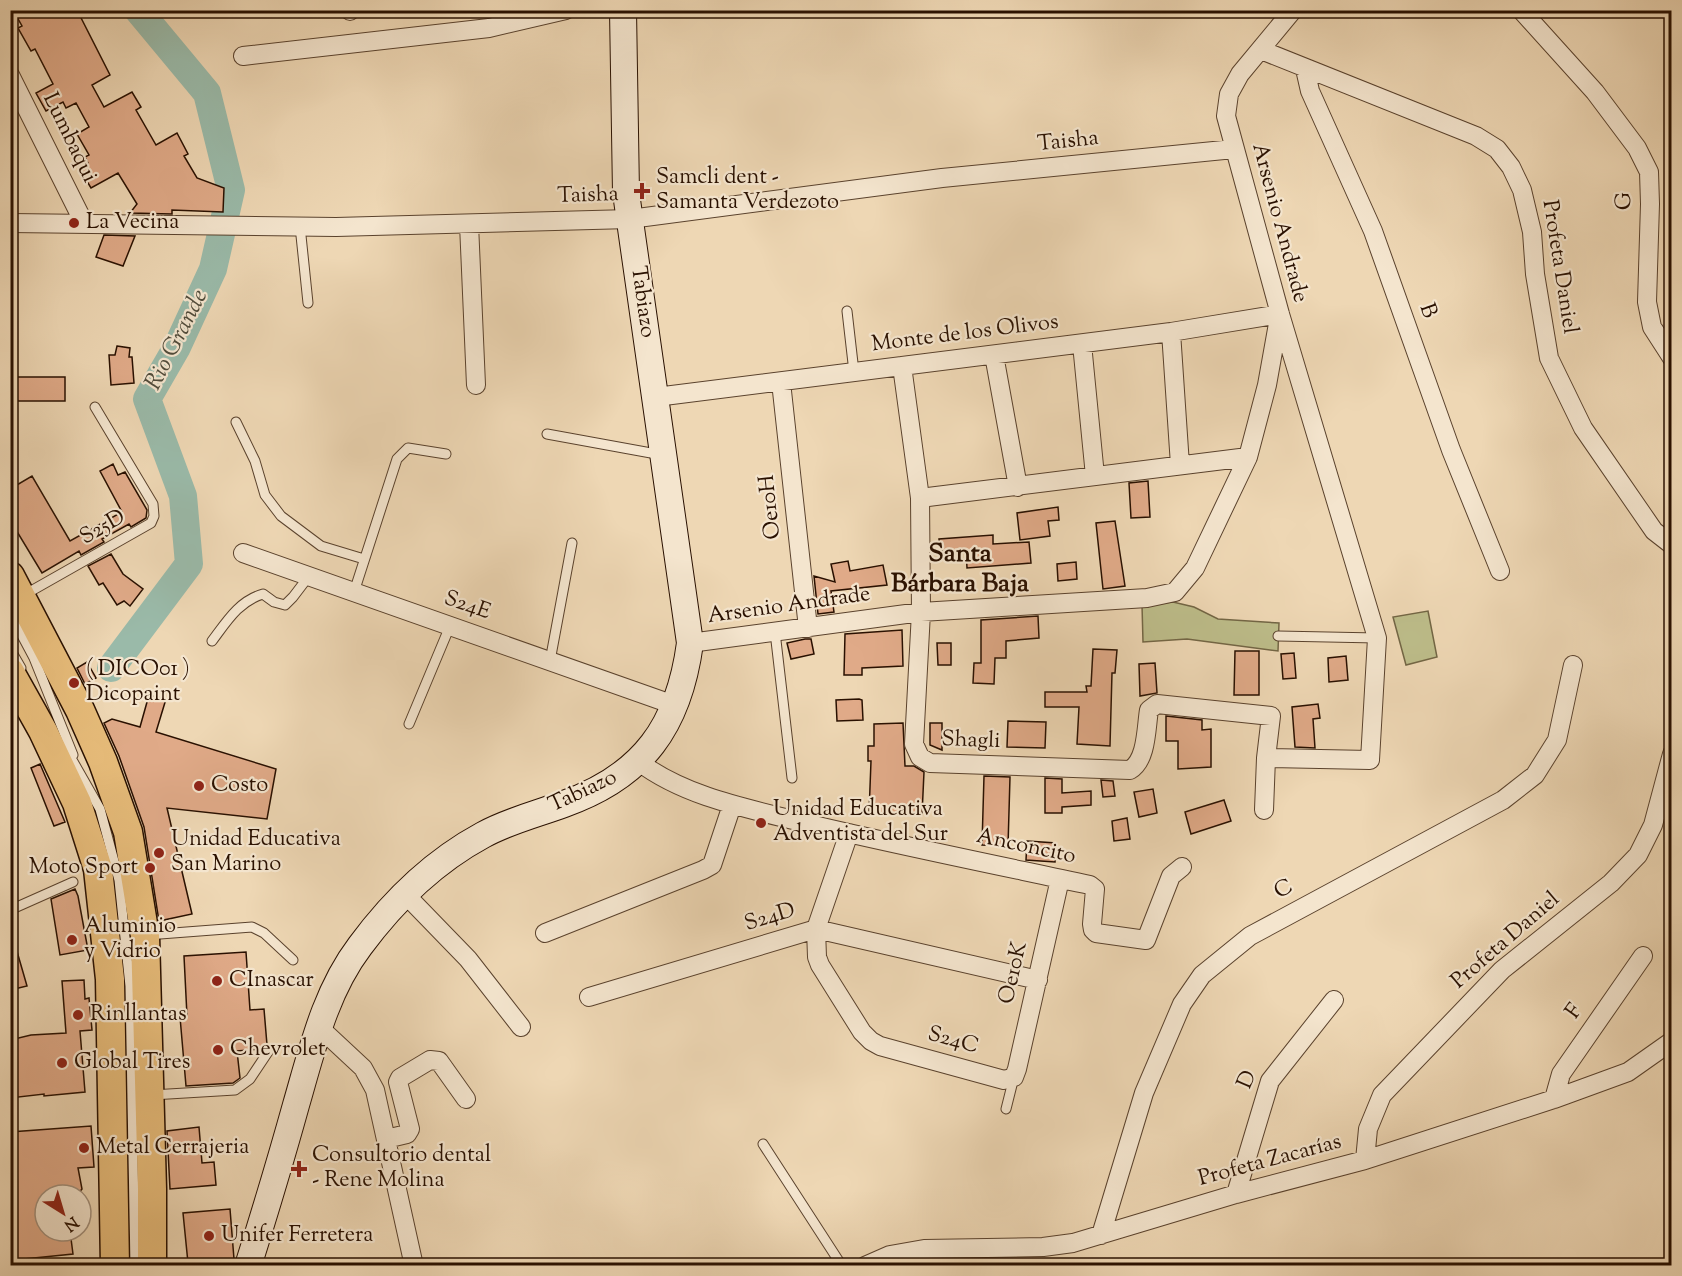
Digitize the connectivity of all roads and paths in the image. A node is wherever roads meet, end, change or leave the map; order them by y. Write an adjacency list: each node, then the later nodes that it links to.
1 (566, 10): 6 (street)
2 (623, 10): 10 (street, Tabiazo)
3 (1293, 10): 5 (street, Arsenio Andrade)
4 (1521, 10): 21 (street, G)
5 (1261, 50): 7 (street, Profeta Daniel); 9 (street, Arsenio Andrade)
6 (243, 56)
7 (1305, 69): 40 (street, Profeta Daniel); 43 (street, B)
8 (10, 75): 11 (street, Lumbaqui)
9 (1234, 149): 10 (street, Taisha); 17 (street, Arsenio Andrade)
10 (630, 219): 13 (street, Taisha); 26 (street, Tabiazo)
11 (84, 223): 12 (street, Taisha); 14 (street, Taisha)
12 (10, 224)
13 (469, 224): 14 (street, Taisha); 25 (street)
14 (300, 226): 15 (lane)
15 (308, 303)
16 (847, 311): 23 (lane)
17 (1280, 314): 18 (street, Monte de los Olivos); 34 (street, Arsenio Andrade); 52 (street)
18 (1172, 332): 19 (street, Monte de los Olivos); 35 (street)
19 (1082, 344): 20 (street, Monte de los Olivos); 36 (street)
20 (994, 354): 22 (street, Monte de los Olivos); 37 (street)
21 (1671, 358)
22 (902, 366): 23 (street, Monte de los Olivos); 38 (street, Shagli)
23 (854, 372): 24 (street, Monte de los Olivos)
24 (781, 382): 26 (street, Monte de los Olivos); 49 (street, Oe10H)
25 (476, 385)
26 (656, 397): 33 (street, Tabiazo)
27 (11, 400): 28 (lane)
28 (10, 406)
29 (95, 407): 46 (lane, S25D)
30 (236, 422): 42 (lane)
31 (547, 434): 33 (lane)
32 (446, 454): 42 (lane)
33 (664, 455): 54 (street, Tabiazo)
34 (1248, 456): 35 (street); 47 (street, Arsenio Andrade)
35 (1180, 465): 36 (street)
36 (1095, 476): 37 (street)
37 (1018, 487): 38 (street)
38 (920, 498): 47 (street, Shagli)
39 (572, 543): 56 (lane)
40 (1671, 545)
41 (243, 553): 44 (street, S24E)
42 (364, 559): 45 (lane)
43 (1500, 571)
44 (309, 576): 45 (street, S24E); 53 (lane)
45 (354, 592): 48 (street, S24E)
46 (14, 595): 65 (lane); 77 (main road)
47 (921, 612): 49 (street, Arsenio Andrade); 63 (street, Shagli)
48 (450, 626): 56 (street, S24E); 61 (lane)
49 (808, 628): 50 (street, Arsenio Andrade)
50 (775, 632): 54 (street, Arsenio Andrade); 66 (lane)
51 (1278, 636): 52 (lane)
52 (1377, 638): 63 (street)
53 (212, 641)
54 (690, 643): 59 (street, Tabiazo)
55 (10, 649): 58 (lane)
56 (550, 661): 59 (street, S24E)
57 (1573, 664): 96 (street, C)
58 (19, 676): 97 (main road)
59 (674, 705): 64 (street, Tabiazo)
60 (45, 710): 65 (lane)
61 (409, 724)
62 (1671, 754): 94 (street, Profeta Daniel)
63 (1266, 758): 68 (street, Shagli)
64 (639, 762): 67 (street, Anconcito); 73 (street, Tabiazo)
65 (79, 772): 98 (lane)
66 (792, 778)
67 (732, 805): 69 (street, Anconcito); 76 (street)
68 (1264, 810)
69 (849, 833): 71 (street, Anconcito); 75 (street)
70 (1182, 867): 71 (street, Anconcito)
71 (1060, 879): 80 (street, Oe10K)
72 (73, 882): 74 (lane)
73 (404, 892): 83 (street, Tabiazo); 84 (street)
74 (10, 910)
75 (816, 929): 80 (street, S24D); 81 (street, S24D); 87 (street, S24C)
76 (545, 933)
77 (145, 936): 79 (lane); 88 (main road)
78 (1643, 956): 90 (street, F)
79 (293, 960)
80 (1038, 980): 87 (street, Oe10K)
81 (589, 997)
82 (1334, 1000): 95 (street, D)
83 (319, 1027): 92 (street); 100 (street, Tabiazo)
84 (521, 1027)
85 (1671, 1041): 90 (street, Profeta Zacarías)
86 (268, 1052): 88 (lane)
87 (1014, 1077): 91 (lane)
88 (150, 1095): 99 (main road)
89 (466, 1099): 92 (street)
90 (1554, 1099): 94 (street, Profeta Zacarías)
91 (1006, 1109)
92 (386, 1139): 101 (street)
93 (763, 1144): 102 (lane)
94 (1365, 1160): 95 (street, Profeta Zacarías)
95 (1236, 1194): 96 (street, Profeta Zacarías)
96 (1101, 1235): 103 (street, Profeta Zacarías)
97 (115, 1266)
98 (135, 1266)
99 (152, 1266)
100 (248, 1266)
101 (414, 1266)
102 (842, 1266)
103 (864, 1266)

